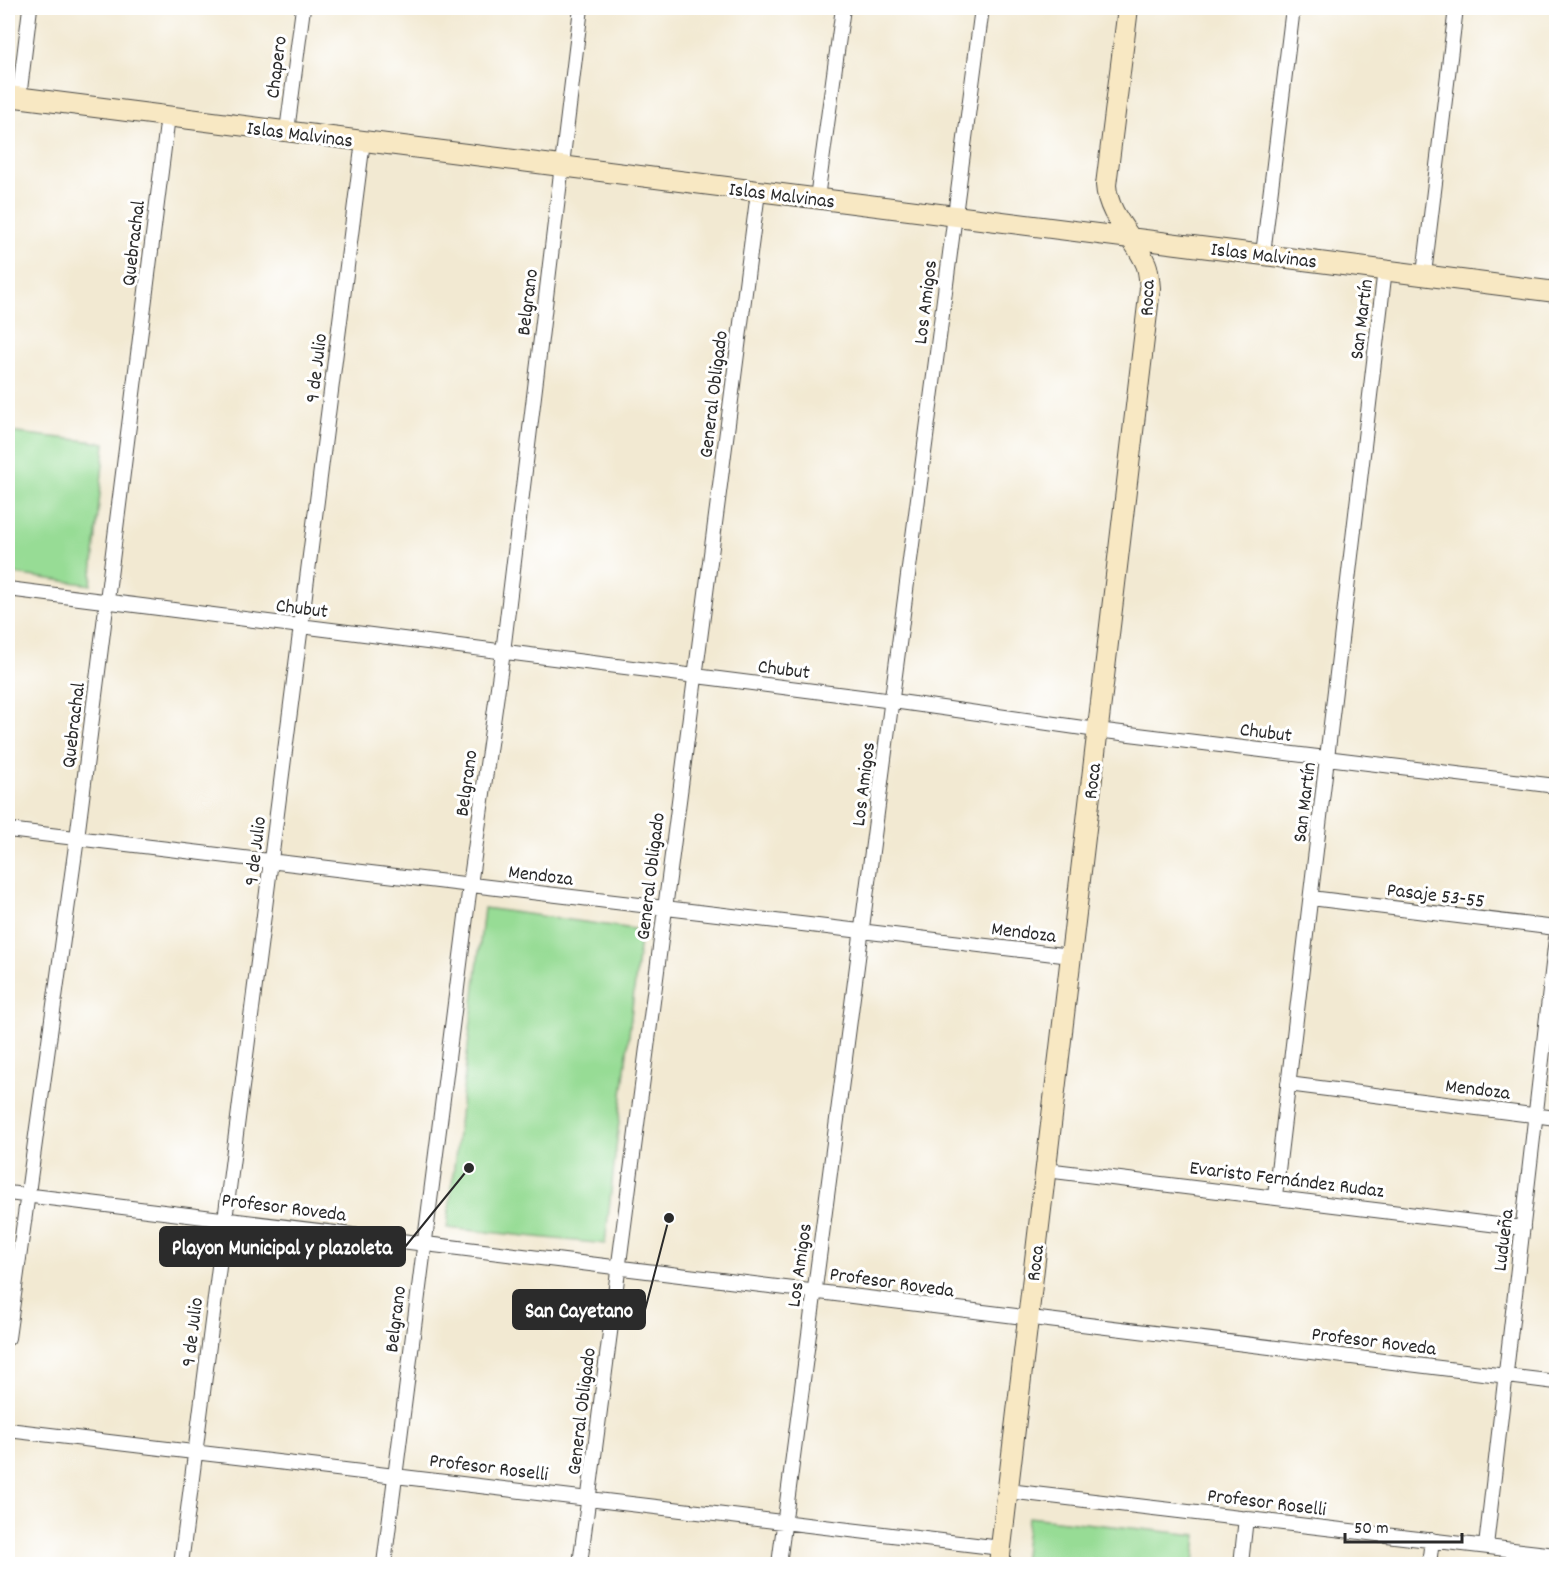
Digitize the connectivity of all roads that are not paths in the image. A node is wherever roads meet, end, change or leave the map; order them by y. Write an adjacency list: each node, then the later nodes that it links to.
1 (30, 8): 9 (street)
2 (303, 8): 11 (street, Chapero)
3 (581, 8): 13 (street, Belgrano)
4 (843, 8): 15 (street)
5 (982, 8): 16 (street, Los Amigos)
6 (1128, 8): 17 (street, Roca)
7 (1293, 8): 18 (street)
8 (1456, 8): 20 (street)
9 (13, 97): 10 (street, Islas Malvinas)
10 (168, 116): 11 (street, Islas Malvinas); 23 (street, Quebrachal)
11 (287, 131): 12 (street, Islas Malvinas)
12 (363, 141): 13 (street, Islas Malvinas); 24 (street, 9 de Julio)
13 (562, 166): 14 (street, Islas Malvinas); 25 (street, Belgrano)
14 (758, 192): 15 (street, Islas Malvinas); 26 (street, General Obligado)
15 (817, 198): 16 (street, Islas Malvinas)
16 (954, 215): 17 (street, Islas Malvinas); 27 (street, Los Amigos)
17 (1129, 238): 18 (street, Islas Malvinas); 28 (street, Roca)
18 (1263, 254): 19 (street, Islas Malvinas)
19 (1385, 269): 20 (street, Islas Malvinas); 29 (street, San Martín)
20 (1424, 274): 21 (street, Islas Malvinas)
21 (1557, 292)
22 (8, 589): 23 (street, Chubut)
23 (107, 601): 24 (street, Chubut); 32 (street, Quebrachal)
24 (302, 627): 25 (street, Chubut); 33 (street, 9 de Julio)
25 (503, 652): 26 (street, Chubut); 34 (street, Belgrano)
26 (695, 677): 27 (street, Chubut); 36 (street, General Obligado)
27 (892, 701): 28 (street, Chubut); 38 (street, Los Amigos)
28 (1097, 730): 29 (street, Chubut); 40 (street, Roca)
29 (1328, 758): 30 (street, Chubut); 35 (street, San Martín)
30 (1557, 786)
31 (8, 830): 32 (street, Mendoza)
32 (77, 838): 33 (street, Mendoza); 46 (street, Quebrachal)
33 (273, 862): 34 (street, Mendoza); 48 (street, 9 de Julio)
34 (470, 885): 36 (street, Mendoza); 50 (street, Belgrano)
35 (1311, 898): 37 (street, Pasaje 53-55); 41 (street, San Martín)
36 (665, 909): 38 (street, Mendoza); 51 (street, General Obligado)
37 (1557, 928)
38 (862, 931): 40 (street, Mendoza); 52 (street, Los Amigos)
39 (1557, 938): 42 (street, Ludueña)
40 (1071, 956): 44 (street, Roca)
41 (1288, 1084): 42 (street, Mendoza); 47 (street, San Martín)
42 (1536, 1115): 43 (street, Mendoza); 49 (street, Ludueña)
43 (1557, 1118)
44 (1046, 1170): 47 (street, Evaristo Fernández Rudaz); 53 (street, Roca)
45 (8, 1193): 46 (street, Profesor Roveda)
46 (26, 1196): 48 (street, Profesor Roveda); 54 (street, Quebrachal)
47 (1275, 1196): 49 (street, Evaristo Fernández Rudaz)
48 (225, 1219): 50 (street, Profesor Roveda); 58 (street, 9 de Julio)
49 (1523, 1228): 55 (street, Ludueña)
50 (424, 1242): 51 (street, Profesor Roveda); 59 (street, Belgrano)
51 (618, 1266): 52 (street, Profesor Roveda); 61 (street, General Obligado)
52 (814, 1291): 53 (street, Profesor Roveda); 63 (street, Los Amigos)
53 (1028, 1319): 55 (street, Profesor Roveda); 60 (street, Roca)
54 (8, 1338)
55 (1506, 1376): 56 (street, Profesor Roveda); 65 (street, Ludueña)
56 (1557, 1382)
57 (8, 1430): 58 (street, Profesor Roselli)
58 (196, 1451): 59 (street, Profesor Roselli); 68 (street, 9 de Julio)
59 (394, 1474): 61 (street, Profesor Roselli); 69 (street, Belgrano)
60 (1008, 1491): 62 (street, Profesor Roselli); 67 (street, Roca)
61 (588, 1497): 63 (street, Profesor Roselli); 70 (street, General Obligado)
62 (1246, 1518): 64 (street, Profesor Roselli); 72 (street)
63 (785, 1522): 67 (street, Profesor Roselli); 71 (street, Los Amigos)
64 (1432, 1540): 65 (street, Profesor Roselli); 73 (street)
65 (1486, 1546): 66 (street, Profesor Roselli)
66 (1557, 1555)
67 (1000, 1556)
68 (181, 1564)
69 (384, 1564)
70 (580, 1564)
71 (779, 1564)
72 (1240, 1564)
73 (1429, 1564)

